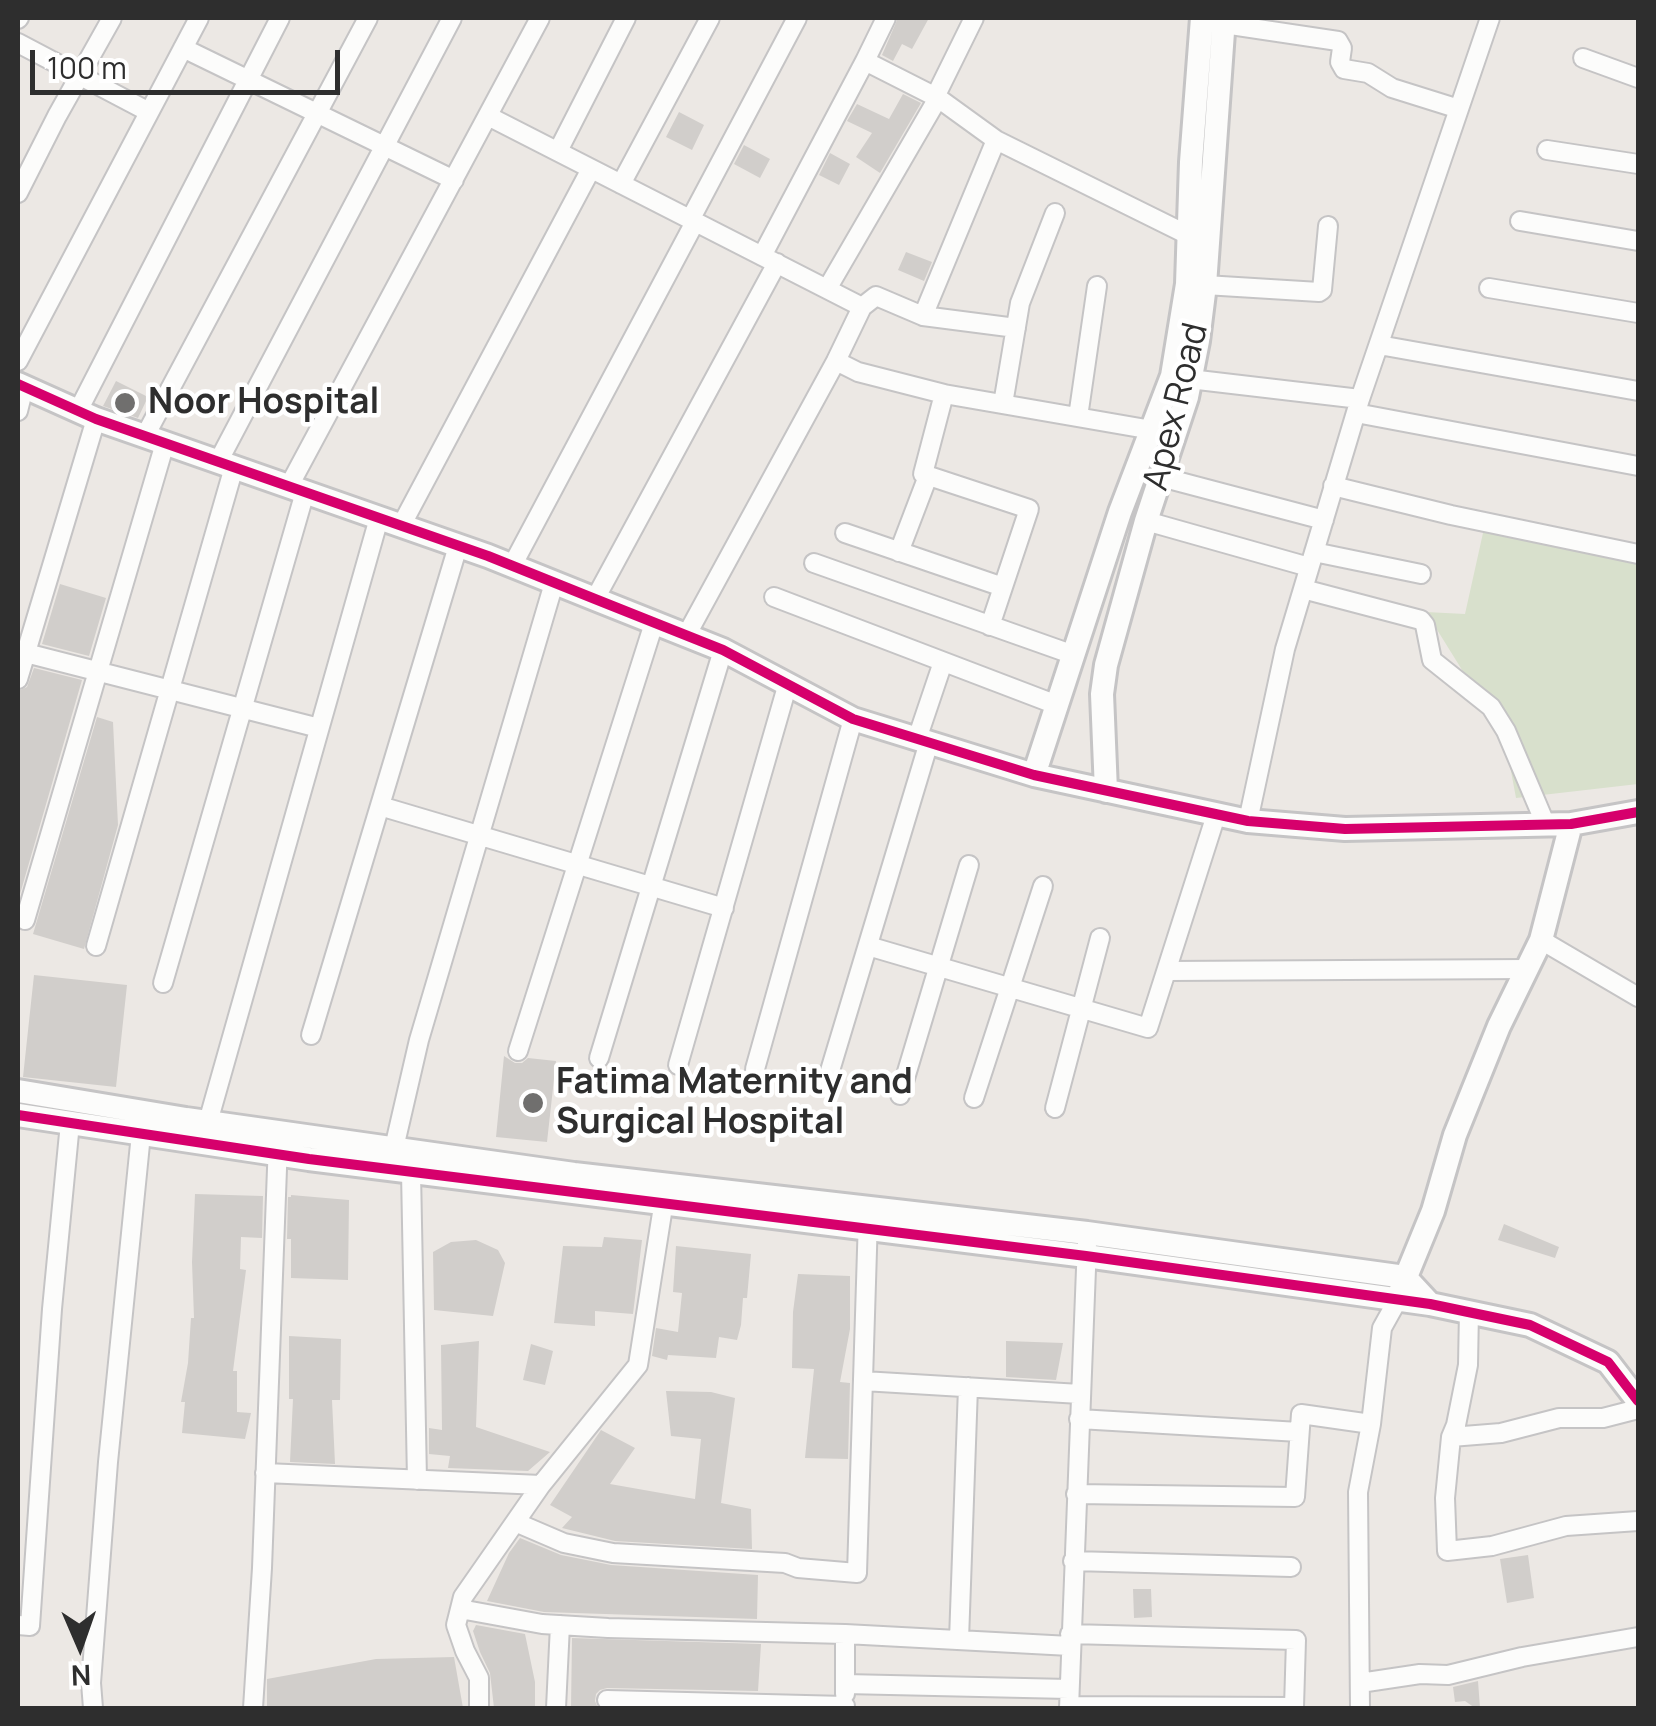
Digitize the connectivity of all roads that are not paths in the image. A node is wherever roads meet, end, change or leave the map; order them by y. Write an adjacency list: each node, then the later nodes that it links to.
1 (112, 18): 18 (street)
2 (199, 18): 15 (street)
3 (280, 18): 20 (street)
4 (368, 18): 24 (street)
5 (452, 18): 27 (street)
6 (540, 18): 25 (street)
7 (626, 18): 29 (street)
8 (710, 18): 33 (street)
9 (797, 18): 36 (street)
10 (886, 18): 17 (street)
11 (974, 18): 21 (street)
12 (1490, 18): 22 (street)
13 (1217, 20): 22 (street); 39 (street, Apex Road); 42 (street, Apex Road)
14 (18, 43): 18 (street)
15 (183, 48): 20 (street); 23 (street)
16 (1583, 58): 19 (street)
17 (865, 61): 21 (street); 41 (street)
18 (80, 74): 23 (street); 34 (street)
19 (1638, 78)
20 (247, 79): 24 (street); 60 (street)
21 (938, 98): 26 (street); 45 (street)
22 (1459, 110): 50 (street)
23 (149, 112): 51 (street)
24 (318, 114): 27 (street); 63 (street)
25 (488, 116): 29 (street); 32 (street)
26 (996, 140): 39 (street); 48 (street)
27 (384, 146): 32 (street); 64 (street)
28 (1546, 150): 30 (street)
29 (558, 151): 31 (street)
30 (1638, 164)
31 (591, 168): 33 (street); 73 (street)
32 (454, 180): 69 (street)
33 (621, 184): 36 (street)
34 (18, 193)
35 (1055, 213): 49 (street)
36 (693, 220): 41 (street); 80 (street)
37 (1520, 221): 40 (street)
38 (1328, 226): 42 (street)
39 (1188, 235): 53 (street, Apex Road)
40 (1638, 241)
41 (770, 260): 45 (street); 86 (street)
42 (1206, 285): 53 (street, Apex Road)
43 (1098, 286): 61 (street)
44 (1489, 288): 47 (street)
45 (827, 289): 46 (street)
46 (862, 307): 48 (street); 52 (street)
47 (1638, 314)
48 (923, 316): 49 (street)
49 (1016, 328): 57 (street)
50 (1378, 345): 55 (street); 58 (street)
51 (18, 361)
52 (836, 361): 56 (street); 89 (street)
53 (1182, 378): 58 (street); 62 (street, Apex Road); 67 (street, Apex Road)
54 (21, 385): 59 (street); 60 (street)
55 (1638, 391)
56 (944, 394): 57 (street); 66 (street)
57 (1003, 404): 61 (street)
58 (1358, 406): 65 (street); 68 (street)
59 (18, 411)
60 (87, 415): 63 (street); 91 (street)
61 (1078, 417): 62 (street)
62 (1152, 430): 92 (street, Apex Road)
63 (155, 440): 64 (street); 94 (street)
64 (226, 464): 69 (street); 97 (street)
65 (1638, 466)
66 (928, 476): 76 (street); 83 (street)
67 (1161, 476): 71 (street); 72 (street, Apex Road)
68 (1334, 486): 71 (street); 77 (street)
69 (297, 489): 70 (street); 99 (street)
70 (378, 518): 73 (street); 101 (street)
71 (1324, 520): 78 (street)
72 (1146, 521): 78 (street); 104 (street, Apex Road)
73 (401, 526): 75 (street)
74 (846, 533): 76 (street)
75 (458, 546): 80 (street); 105 (street)
76 (899, 552): 83 (street)
77 (1638, 554)
78 (1312, 560): 81 (street); 84 (street)
79 (814, 563): 88 (street)
80 (512, 566): 82 (street)
81 (1421, 574)
82 (554, 583): 86 (street); 111 (street)
83 (1003, 587): 88 (street)
84 (1303, 589): 108 (street); 109 (street)
85 (774, 598): 93 (street)
86 (595, 599): 87 (street)
87 (654, 623): 89 (street); 112 (street)
88 (990, 626): 92 (street)
89 (686, 636): 90 (street)
90 (723, 650): 96 (street); 115 (street)
91 (21, 652): 94 (street); 95 (street)
92 (1074, 655): 98 (street, Apex Road)
93 (943, 662): 98 (street); 102 (street)
94 (97, 671): 97 (street); 117 (street)
95 (18, 678)
96 (788, 683): 100 (street); 116 (street)
97 (170, 690): 99 (street); 120 (street)
98 (1058, 705): 103 (street, Apex Road)
99 (242, 708): 101 (street); 125 (street)
100 (852, 718): 102 (street); 133 (street)
101 (319, 728): 140 (street)
102 (923, 740): 103 (street); 121 (street)
103 (1034, 775): 104 (street)
104 (1106, 791): 107 (street)
105 (380, 806): 111 (street); 129 (street)
106 (1638, 812): 110 (street)
107 (1216, 815): 108 (street); 124 (street)
108 (1248, 822): 109 (street)
109 (1545, 823): 110 (street)
110 (1571, 824): 119 (street)
111 (480, 836): 112 (street); 144 (street)
112 (578, 865): 115 (street); 130 (street)
113 (969, 865): 122 (street)
114 (1044, 886): 126 (street)
115 (652, 887): 116 (street); 131 (street)
116 (724, 908): 132 (street)
117 (25, 920)
118 (1100, 938): 128 (street)
119 (1541, 940): 123 (street); 127 (street)
120 (96, 946)
121 (868, 946): 122 (street); 134 (street)
122 (938, 967): 126 (street); 136 (street)
123 (1528, 969): 124 (street); 149 (street)
124 (1168, 971): 128 (street)
125 (164, 983)
126 (1010, 988): 128 (street); 137 (street)
127 (1638, 997)
128 (1082, 1008): 138 (street)
129 (310, 1035)
130 (518, 1051)
131 (599, 1058)
132 (678, 1065)
133 (755, 1070)
134 (826, 1084)
135 (18, 1091): 140 (street)
136 (900, 1094)
137 (974, 1098)
138 (1055, 1108)
139 (18, 1115): 141 (street)
140 (208, 1122): 143 (street)
141 (70, 1123): 142 (street); 171 (street)
142 (142, 1134): 143 (street); 182 (street)
143 (278, 1143): 144 (street); 145 (street); 162 (street)
144 (394, 1148): 146 (street)
145 (412, 1172): 146 (street); 163 (street)
146 (665, 1194): 147 (street); 164 (street)
147 (868, 1218): 148 (street); 153 (street)
148 (1087, 1244): 149 (street); 150 (street); 155 (street)
149 (1405, 1277): 150 (street); 151 (street)
150 (1397, 1300): 151 (street); 159 (street)
151 (1430, 1304): 152 (street)
152 (1469, 1311): 156 (street); 161 (street)
153 (863, 1381): 154 (street); 167 (street)
154 (968, 1387): 155 (street); 175 (street)
155 (1080, 1394): 158 (street)
156 (1638, 1400)
157 (1638, 1409): 161 (street)
158 (1079, 1420): 160 (street); 165 (street)
159 (1371, 1424): 160 (street); 177 (street)
160 (1299, 1432): 165 (street)
161 (1451, 1437): 166 (street)
162 (265, 1472): 163 (street); 183 (street)
163 (417, 1480): 164 (street)
164 (540, 1485): 167 (street)
165 (1076, 1494): 168 (street)
166 (1638, 1521)
167 (515, 1522): 170 (street)
168 (1073, 1561): 169 (street); 176 (street)
169 (1291, 1567)
170 (460, 1609): 172 (street); 184 (street)
171 (18, 1625)
172 (560, 1625): 173 (street); 185 (street)
173 (845, 1634): 175 (street); 178 (street)
174 (1638, 1637): 177 (street)
175 (960, 1640): 176 (street)
176 (1070, 1640): 180 (street); 180 (street)
177 (1360, 1683): 186 (street)
178 (845, 1684): 180 (street); 181 (street)
179 (608, 1700): 181 (street)
180 (1069, 1701)
181 (845, 1707)
182 (92, 1708)
183 (254, 1708)
184 (479, 1708)
185 (556, 1708)
186 (1360, 1708)

